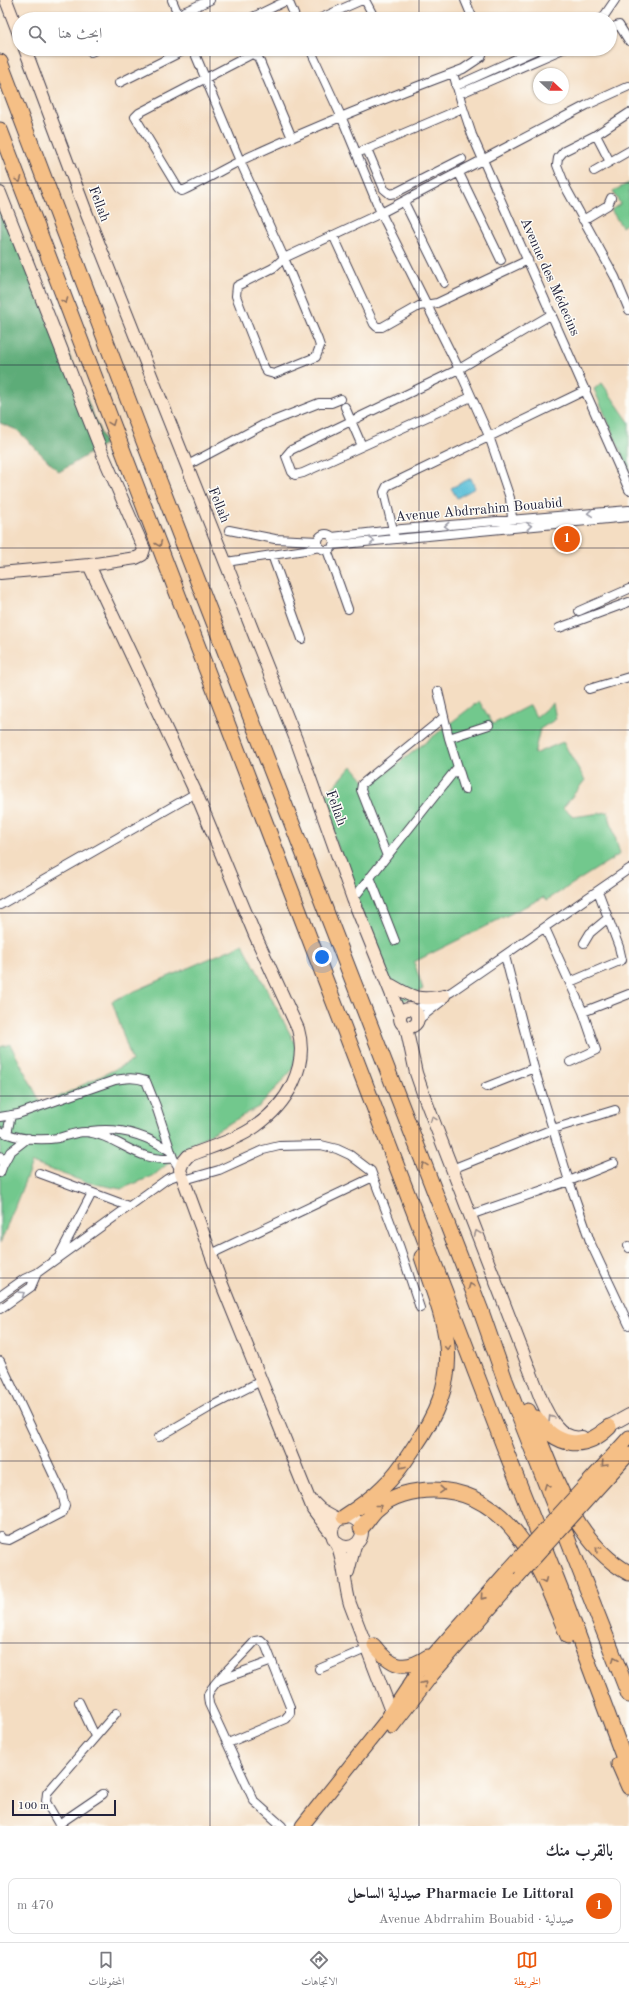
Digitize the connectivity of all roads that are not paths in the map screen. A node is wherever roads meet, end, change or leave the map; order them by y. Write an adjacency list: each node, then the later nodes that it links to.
1 (6, 0): 17 (street)
2 (172, 0): 9 (street)
3 (210, 0): 10 (street)
4 (288, 0): 11 (street); 12 (street)
5 (362, 0): 13 (street)
6 (365, 0): 14 (street)
7 (465, 0): 15 (street)
8 (615, 0): 16 (street)
9 (177, 12)
10 (188, 12)
11 (263, 12)
12 (293, 12)
13 (335, 12)
14 (371, 12)
15 (470, 12)
16 (607, 12)
17 (12, 16)
18 (617, 26): 19 (street)
19 (629, 41)
20 (28, 56): 72 (street, Fellah)
21 (173, 56): 32 (street)
22 (196, 56): 31 (street)
23 (245, 56): 31 (street)
24 (257, 56): 41 (street)
25 (313, 56): 38 (street)
26 (481, 56): 30 (street)
27 (522, 56): 33 (street)
28 (546, 56): 35 (street)
29 (0, 62): 149 (highway, one-way to 29)
30 (453, 73): 33 (street, Avenue des Médecins); 38 (street)
31 (205, 76): 47 (street); 47 (street)
32 (119, 83)
33 (456, 86): 35 (street, Avenue des Médecins)
34 (629, 86): 46 (street)
35 (459, 94): 36 (street, Avenue des Médecins)
36 (462, 108): 42 (street); 46 (street, Avenue des Médecins)
37 (629, 113): 40 (street)
38 (341, 116): 41 (street); 44 (street)
39 (0, 130): 129 (highway, one-way to 129)
40 (596, 135): 48 (street); 55 (street)
41 (292, 138): 47 (street)
42 (367, 149): 44 (street); 45 (street)
43 (629, 152): 48 (street)
44 (356, 154): 54 (street)
45 (462, 160)
46 (484, 160): 50 (street); 59 (street, Avenue des Médecins)
47 (240, 161): 57 (street)
48 (610, 162): 49 (street)
49 (594, 171)
50 (459, 173): 53 (street); 58 (street)
51 (0, 193): 85 (street)
52 (611, 198): 55 (street)
53 (404, 202): 54 (street); 60 (street)
54 (381, 213): 56 (street); 61 (street)
55 (582, 220): 62 (street)
56 (333, 235): 57 (street); 61 (street)
57 (284, 258): 57 (street)
58 (501, 260)
59 (528, 260): 61 (street); 63 (street, Avenue des Médecins)
60 (444, 283)
61 (426, 305): 64 (street)
62 (629, 310)
63 (552, 314): 64 (street); 65 (street, Avenue des Médecins)
64 (459, 369): 66 (street); 69 (street)
65 (586, 390): 70 (street); 73 (street, Avenue des Médecins)
66 (471, 397): 70 (street); 71 (street)
67 (341, 399): 72 (street)
68 (345, 407): 69 (street)
69 (352, 422): 71 (street); 71 (street)
70 (489, 436): 77 (street); 79 (street)
71 (362, 446)
72 (186, 466): 84 (street, Fellah)
73 (629, 490)
74 (629, 510): 77 (street, Avenue Abdrrahim Bouabid, one-way to 77)
75 (629, 518): 77 (street, Avenue Abdrrahim Bouabid, one-way to 75)
76 (465, 524): 77 (street, Avenue Abdrrahim Bouabid); 79 (street, Avenue Abdrrahim Bouabid, one-way to 79); 80 (street)
77 (513, 524): 80 (street, Avenue Abdrrahim Bouabid)
78 (229, 530): 81 (street)
79 (394, 534): 80 (street, Avenue Abdrrahim Bouabid); 82 (street, Avenue Abdrrahim Bouabid)
80 (466, 534)
81 (318, 544): 82 (street); 82 (street, Avenue Abdrrahim Bouabid); 83 (street)
82 (331, 544): 89 (street)
83 (272, 555): 84 (street); 92 (street)
84 (226, 562): 106 (street, Fellah)
85 (90, 565): 86 (street); 101 (street)
86 (0, 573)
87 (629, 589): 90 (street)
88 (629, 602): 91 (street)
89 (348, 609)
90 (579, 611)
91 (559, 628)
92 (302, 639)
93 (629, 677): 94 (street)
94 (589, 689)
95 (438, 691): 96 (street)
96 (444, 717): 98 (street); 102 (street)
97 (489, 724): 98 (street)
98 (448, 738): 99 (street)
99 (457, 768): 100 (street); 102 (street)
100 (464, 790)
101 (196, 792): 107 (street); 137 (street)
102 (387, 856): 104 (street)
103 (629, 869): 105 (street)
104 (370, 877): 106 (street); 110 (street)
105 (598, 891): 108 (street); 109 (street)
106 (353, 898): 113 (street, Fellah)
107 (0, 905)
108 (608, 918): 111 (street); 114 (street)
109 (545, 928): 112 (street); 114 (street)
110 (395, 941)
111 (584, 943)
112 (505, 956): 116 (street); 121 (street)
113 (383, 973): 115 (street, Fellah); 119 (street, Fellah)
114 (570, 982): 118 (street)
115 (392, 985): 116 (street); 119 (street, Fellah)
116 (447, 994): 119 (street)
117 (629, 994): 118 (street)
118 (583, 1012): 120 (street)
119 (410, 1013): 135 (street, Fellah, one-way to 119)
120 (570, 1062)
121 (534, 1068): 122 (street); 126 (street)
122 (486, 1087)
123 (615, 1110): 126 (street)
124 (11, 1115): 125 (street); 128 (street); 131 (street)
125 (0, 1117)
126 (553, 1129): 135 (street); 139 (street)
127 (85, 1132): 130 (street); 131 (street); 131 (street)
128 (3, 1133): 130 (street)
129 (385, 1135): 161 (highway, one-way to 161); 179 (highway)
130 (28, 1138): 134 (street)
131 (171, 1154): 137 (street)
132 (0, 1156): 134 (street)
133 (614, 1163): 139 (street)
134 (1, 1169)
135 (452, 1169): 142 (street, Fellah)
136 (39, 1173): 140 (street)
137 (181, 1175): 138 (street); 141 (street); 143 (street)
138 (374, 1178): 143 (street); 147 (street)
139 (569, 1181): 142 (street); 150 (street)
140 (92, 1193): 141 (street); 144 (street)
141 (128, 1206): 144 (street)
142 (470, 1215): 155 (street, Fellah, one-way to 142)
143 (211, 1254): 152 (street)
144 (60, 1255): 145 (street)
145 (37, 1274): 146 (street); 148 (street, one-way to 145)
146 (0, 1296)
147 (420, 1308)
148 (0, 1309)
149 (481, 1311): 153 (highway); 173 (highway, one-way to 149)
150 (629, 1325)
151 (0, 1361): 164 (street)
152 (261, 1381): 156 (street); 160 (street)
153 (524, 1401): 155 (highway); 167 (highway, one-way to 153)
154 (629, 1415): 155 (street, Fellah)
155 (609, 1427)
156 (159, 1437)
157 (629, 1437): 159 (main road, one-way to 159)
158 (629, 1454): 159 (main road)
159 (585, 1494): 169 (main road, one-way to 169, bridge); 176 (main road, one-way to 159, bridge)
160 (308, 1497): 161 (street); 163 (street)
161 (341, 1518): 162 (street); 163 (street)
162 (361, 1528): 166 (street); 180 (highway, one-way to 180)
163 (331, 1533): 165 (street)
164 (0, 1536)
165 (337, 1544): 166 (street); 168 (street)
166 (355, 1545): 168 (street)
167 (629, 1572)
168 (371, 1646): 169 (main road); 171 (street); 176 (street)
169 (435, 1652): 176 (main road)
170 (272, 1661): 172 (street); 172 (street); 178 (street)
171 (319, 1669)
172 (218, 1681): 178 (street)
173 (629, 1695)
174 (79, 1702): 177 (street)
175 (116, 1713): 177 (street)
176 (396, 1713): 184 (main road); 185 (main road)
177 (95, 1736): 182 (street)
178 (228, 1743): 183 (street)
179 (629, 1772)
180 (629, 1787)
181 (103, 1794): 182 (street)
182 (59, 1825)
183 (282, 1826)
184 (302, 1826)
185 (311, 1826)

